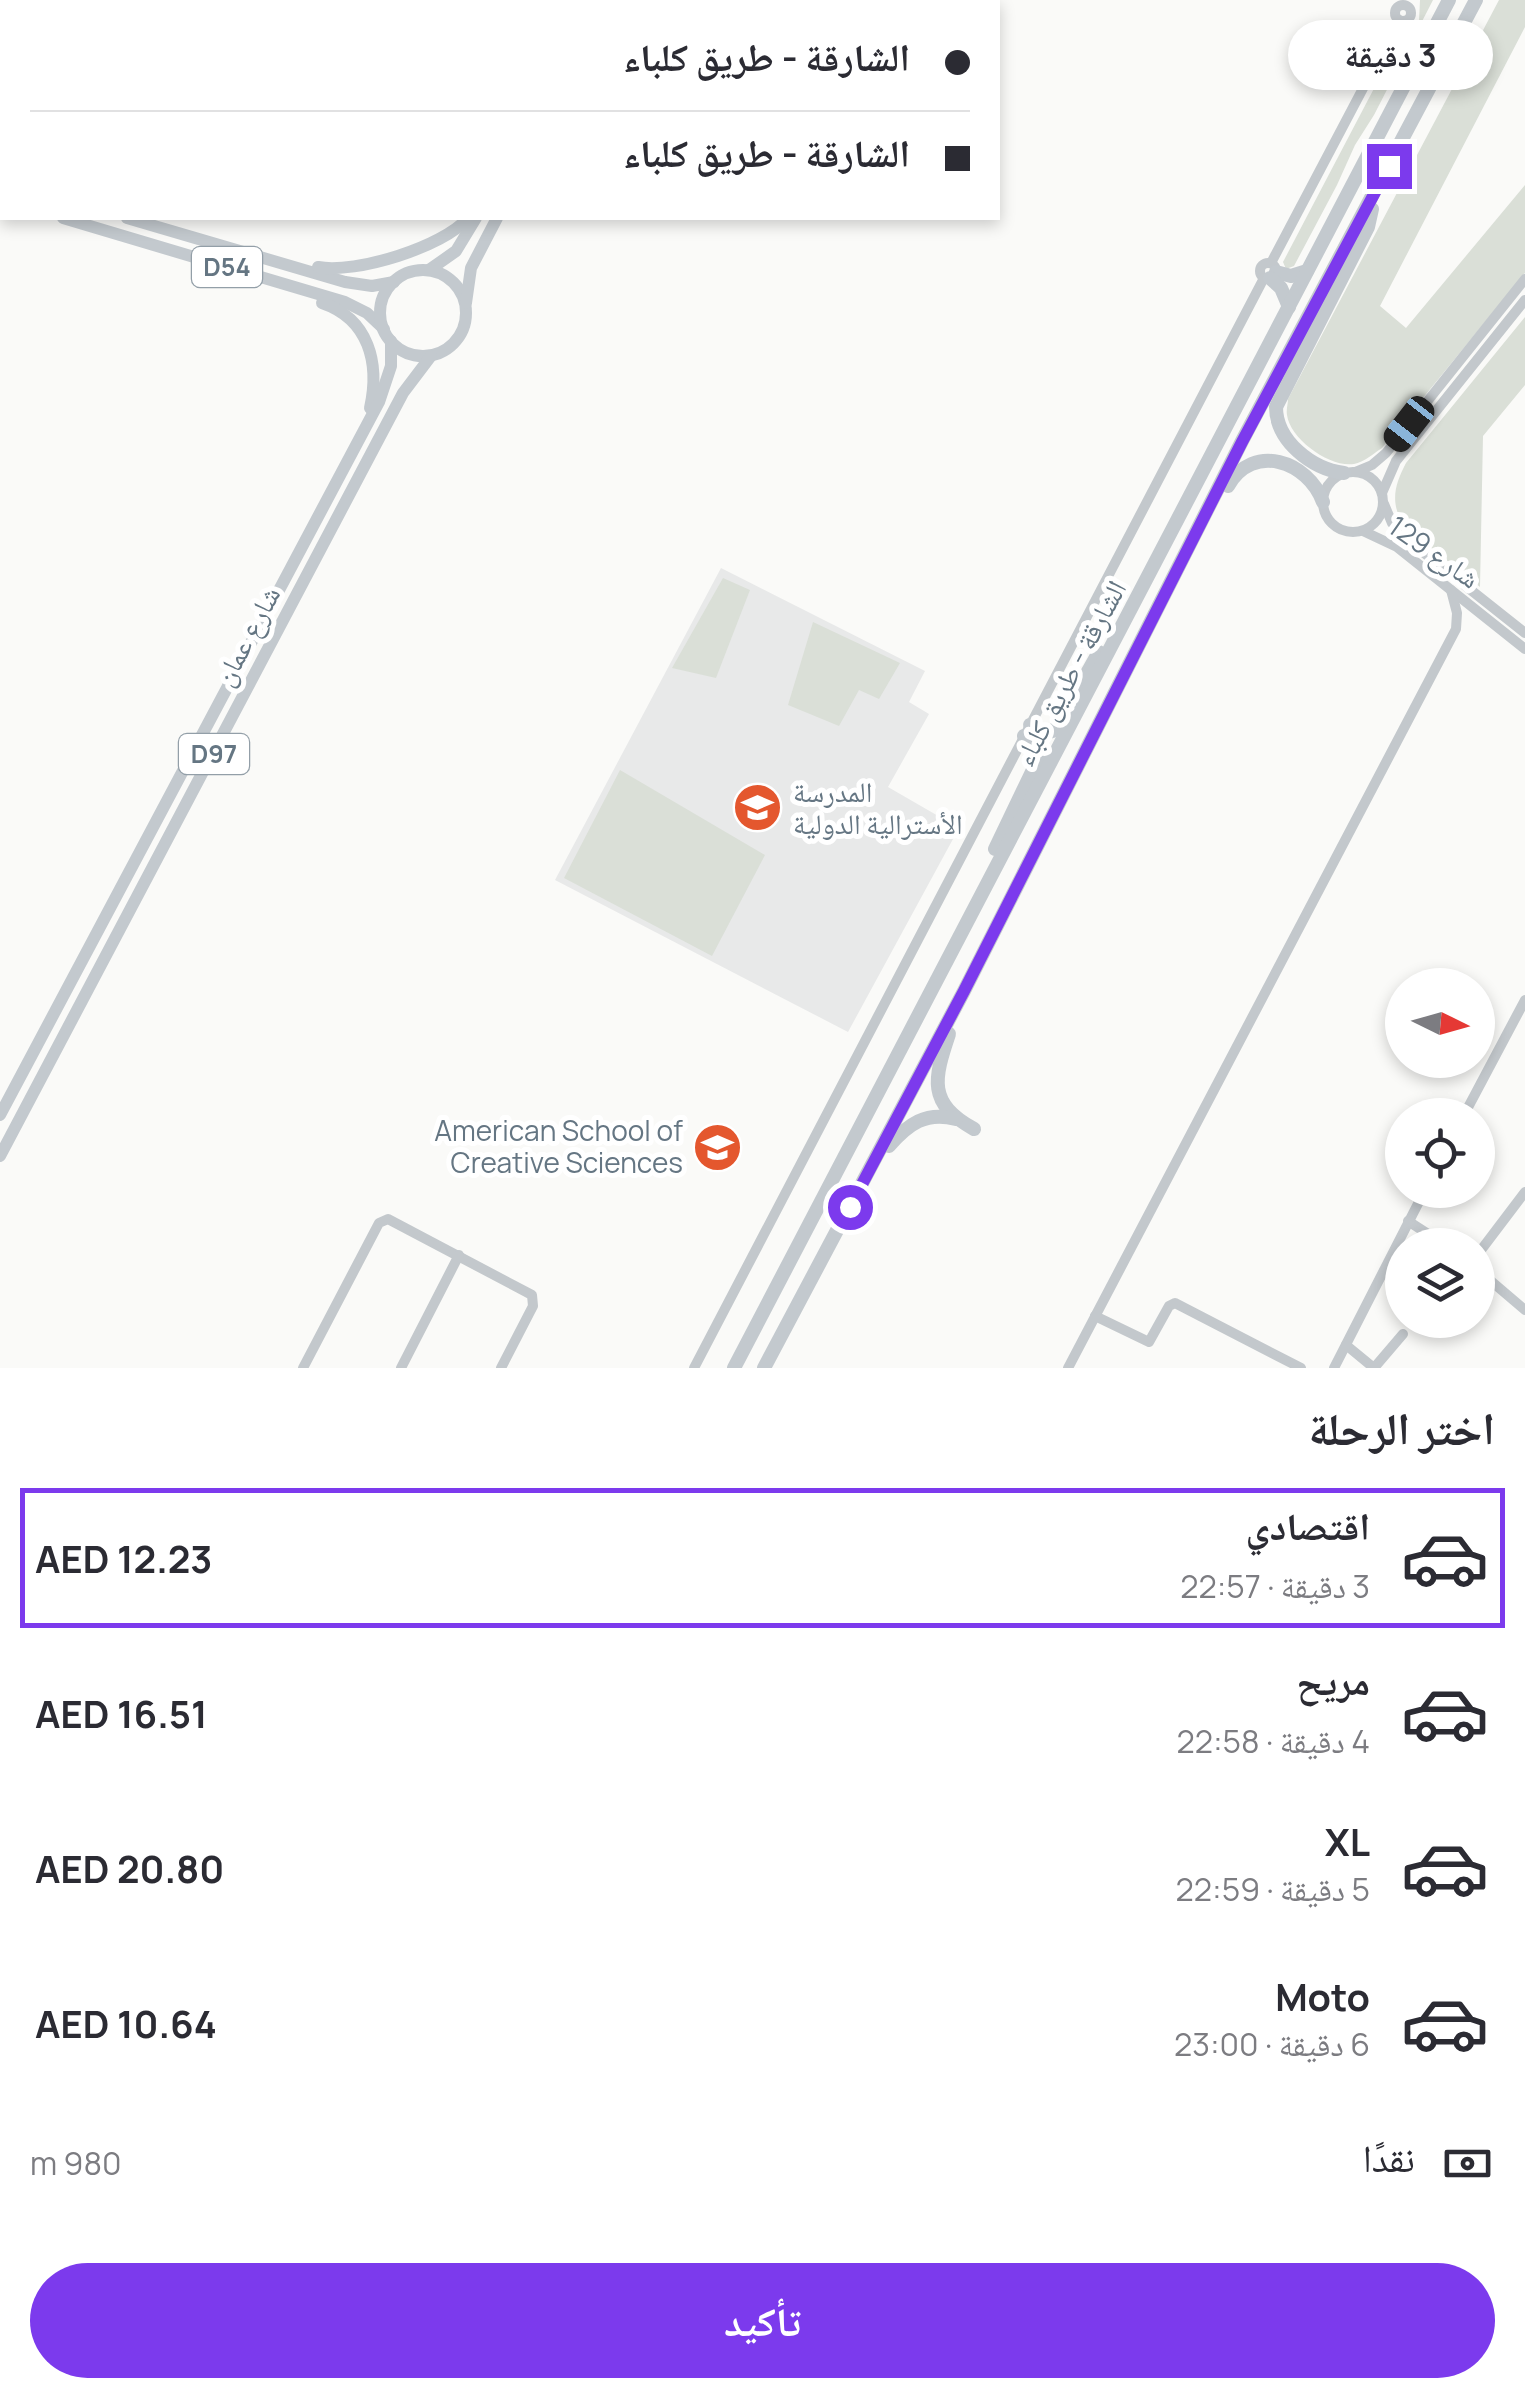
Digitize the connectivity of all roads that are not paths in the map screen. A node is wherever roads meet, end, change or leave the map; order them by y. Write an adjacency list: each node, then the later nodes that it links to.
1 (1449, 0): 14 (highway, الشارقة - طريق كلباء)
2 (1476, 0): 5 (highway, الشارقة - طريق كلباء)
3 (1486, 0): 5 (highway)
4 (1408, 3): 15 (street)
5 (1450, 50): 6 (highway, الشارقة - طريق كلباء)
6 (1374, 194): 25 (highway); 35 (highway, الشارقة - طريق كلباء)
7 (70, 220): 18 (main road, D54)
8 (134, 220): 12 (main road, D54)
9 (465, 220): 12 (main road)
10 (475, 220): 13 (main road)
11 (496, 220): 21 (main road)
12 (280, 263): 17 (main road, D54)
13 (428, 270): 17 (main road); 21 (main road)
14 (1307, 271): 15 (highway); 20 (highway, الشارقة - طريق كلباء)
15 (1270, 273): 20 (highway); 36 (street)
16 (1525, 278): 25 (street)
17 (394, 282): 22 (main road)
18 (284, 284): 22 (main road, D54); 24 (main road)
19 (1525, 300): 26 (street)
20 (1288, 307): 31 (highway, الشارقة - طريق كلباء)
21 (466, 310): 23 (main road)
22 (387, 335): 23 (main road); 24 (main road, شارع عمان / D97)
23 (431, 356): 44 (main road, شارع عمان / D97)
24 (368, 420): 41 (main road, شارع عمان / D97)
25 (1350, 473): 26 (street); 27 (street)
26 (1383, 498): 28 (street); 33 (street, شارع 129)
27 (1323, 502): 28 (street); 35 (highway)
28 (1363, 531): 29 (street, شارع 129)
29 (1450, 590): 30 (street, شارع 129); 32 (street)
30 (1484, 616): 32 (street); 34 (street, شارع 129)
31 (1125, 622): 36 (highway); 37 (highway, الشارقة - طريق كلباء)
32 (1456, 629): 54 (street)
33 (1525, 633)
34 (1525, 649)
35 (1114, 692): 38 (highway, الشارقة - طريق كلباء)
36 (1027, 730): 37 (highway); 60 (street)
37 (991, 876): 61 (highway, الشارقة - طريق كلباء)
38 (964, 991): 42 (highway); 45 (highway, الشارقة - طريق كلباء)
39 (1525, 1000): 40 (street)
40 (1473, 1098)
41 (0, 1115)
42 (956, 1120): 43 (highway); 45 (highway)
43 (974, 1129)
44 (0, 1156)
45 (867, 1175): 62 (highway, الشارقة - طريق كلباء)
46 (1525, 1192): 50 (street)
47 (1415, 1208): 48 (street)
48 (1408, 1222): 49 (street); 56 (street)
49 (1418, 1228)
50 (1495, 1232)
51 (459, 1255): 57 (street); 58 (street); 59 (street)
52 (1495, 1284): 53 (street)
53 (1525, 1310)
54 (1095, 1316): 63 (street); 64 (street)
55 (1400, 1338): 66 (street)
56 (1346, 1346): 65 (street); 66 (street)
57 (303, 1368)
58 (401, 1368)
59 (501, 1368)
60 (694, 1368)
61 (734, 1368)
62 (764, 1368)
63 (1068, 1368)
64 (1302, 1368)
65 (1334, 1368)
66 (1374, 1368)

